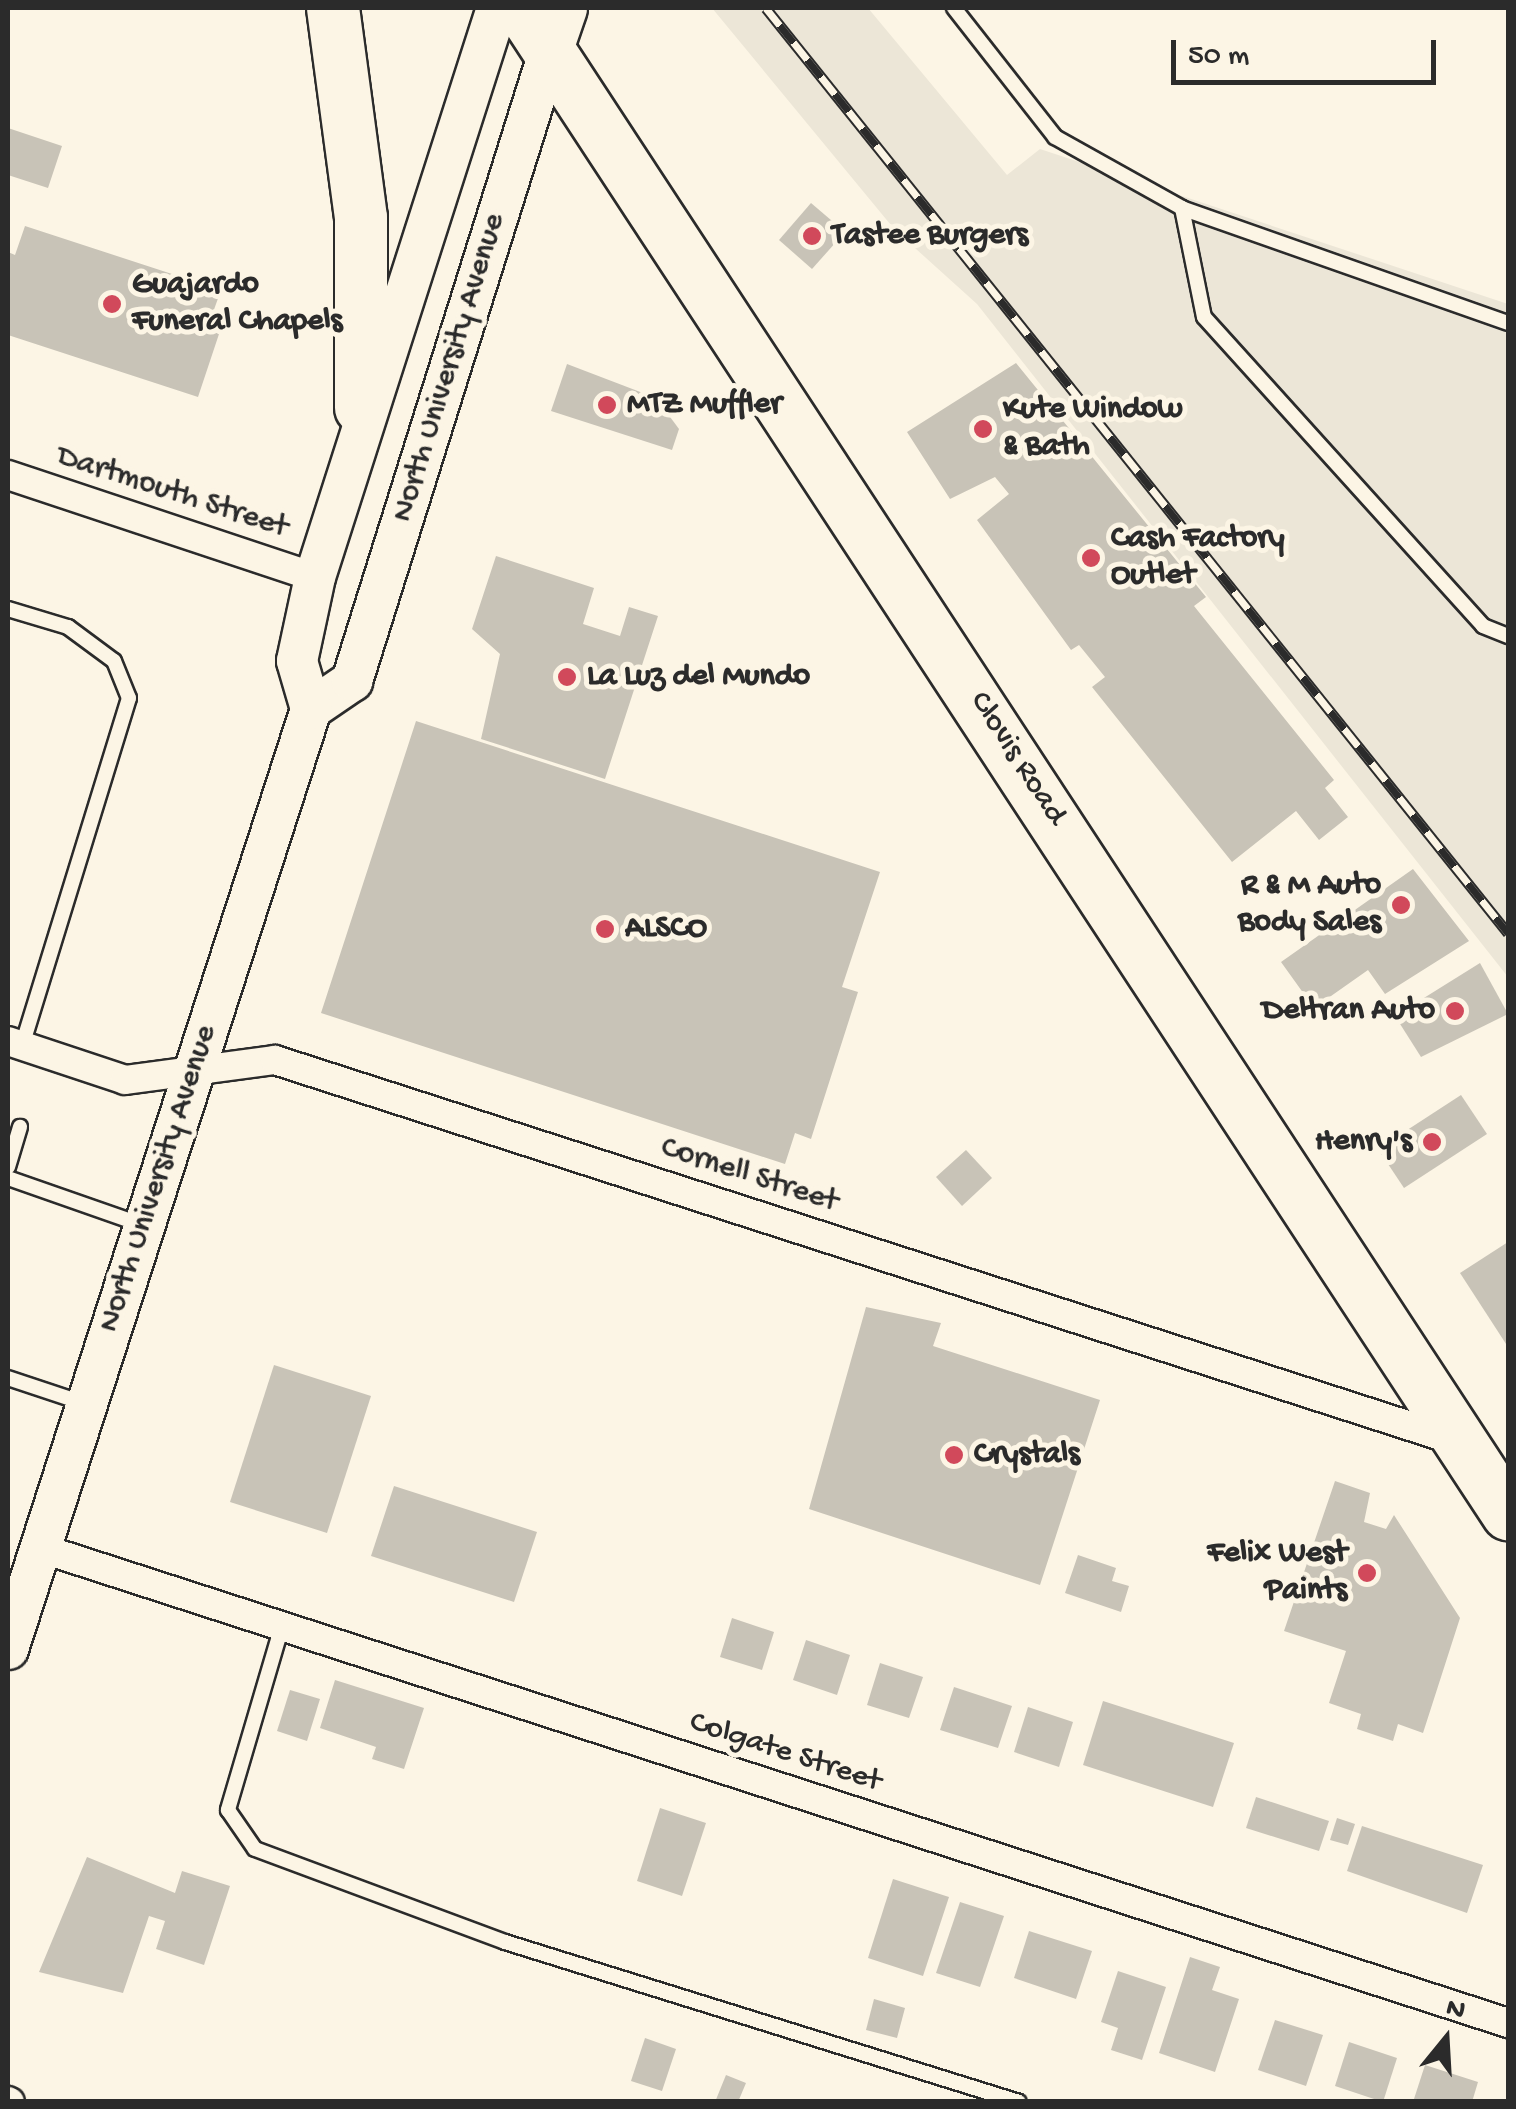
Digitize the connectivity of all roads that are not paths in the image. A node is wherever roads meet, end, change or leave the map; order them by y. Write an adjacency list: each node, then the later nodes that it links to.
1 (497, 8): 7 (main road, North University Avenue)
2 (954, 8): 5 (lane)
3 (328, 9): 7 (highway)
4 (545, 20): 12 (main road, North University Avenue); 21 (highway, Clovis Road)
5 (1182, 208): 6 (lane); 11 (lane)
6 (1508, 322)
7 (362, 408): 9 (main road, North University Avenue)
8 (8, 476): 9 (street, Dartmouth Street)
9 (314, 577): 12 (main road, North University Avenue)
10 (8, 609): 13 (lane)
11 (1508, 636)
12 (311, 709): 14 (main road, North University Avenue)
13 (15, 1044): 14 (street, Cornell Street)
14 (194, 1073): 18 (main road, North University Avenue); 21 (street, Cornell Street)
15 (20, 1127): 16 (lane)
16 (8, 1167)
17 (8, 1178): 18 (lane)
18 (144, 1226): 20 (main road, North University Avenue)
19 (8, 1378): 20 (lane)
20 (86, 1404): 23 (main road, North University Avenue)
21 (1463, 1443): 22 (highway, Clovis Road)
22 (1508, 1514)
23 (40, 1548): 24 (main road, North University Avenue); 25 (street, Colgate Street)
24 (16, 1593): 26 (main road, North University Avenue)
25 (282, 1626): 27 (street, Colgate Street); 28 (lane)
26 (8, 1650)
27 (1508, 2023)
28 (1018, 2102)

